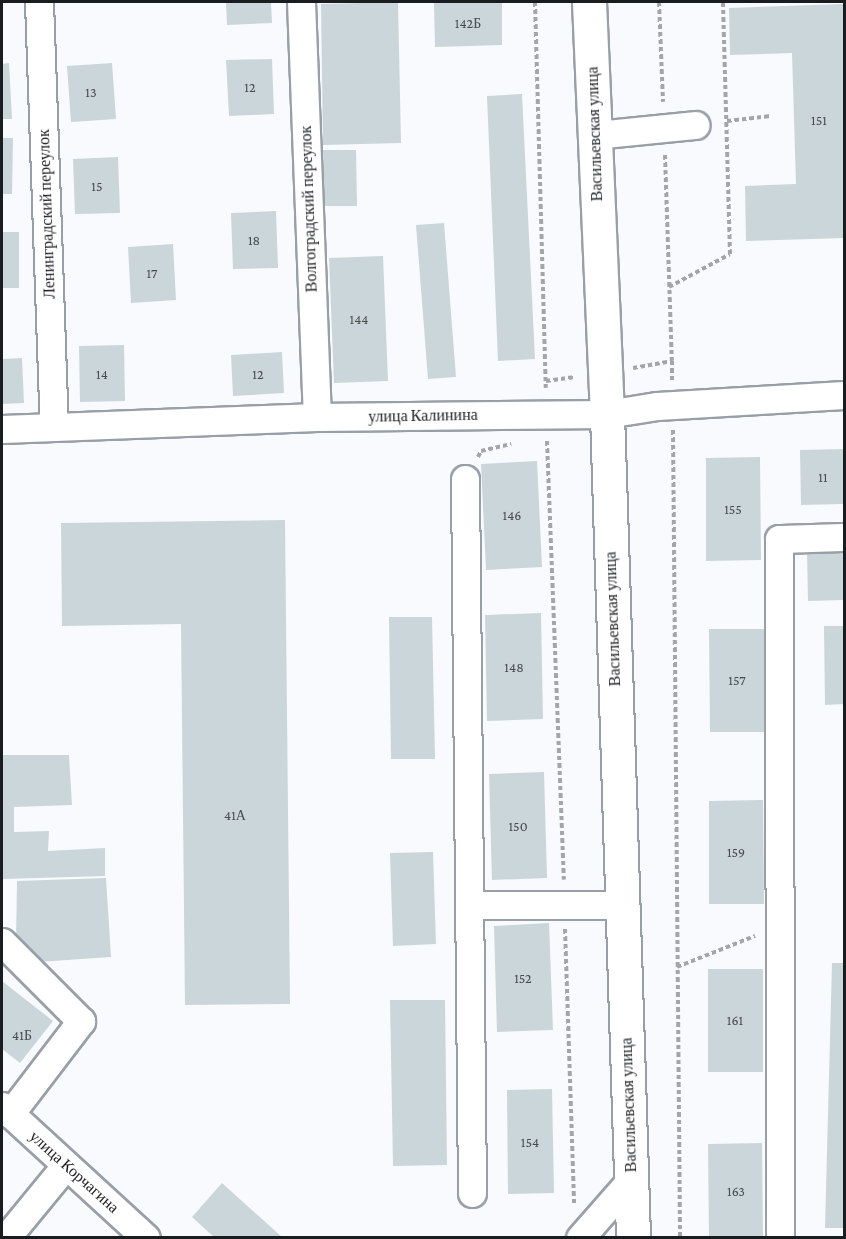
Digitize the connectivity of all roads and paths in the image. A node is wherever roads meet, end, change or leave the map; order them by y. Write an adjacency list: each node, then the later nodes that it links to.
1 (39, 2): 21 (street, Ленинградский переулок)
2 (301, 2): 20 (street, Волгоградский переулок)
3 (535, 2): 15 (path)
4 (589, 2): 11 (main road, Васильевская улица)
5 (659, 2): 10 (path)
6 (723, 2): 8 (path)
7 (771, 116): 8 (path)
8 (728, 121): 9 (path); 12 (path)
9 (696, 124): 10 (street)
10 (664, 128): 11 (street); 12 (path)
11 (595, 135): 14 (main road, Васильевская улица)
12 (669, 287): 13 (path)
13 (672, 361): 14 (path); 17 (path)
14 (605, 373): 15 (path); 18 (main road, Васильевская улица)
15 (546, 381): 19 (path)
16 (844, 395): 17 (street, улица Калинина)
17 (673, 405): 18 (street, улица Калинина); 31 (path)
18 (607, 414): 19 (street, улица Калинина); 28 (main road, Васильевская улица)
19 (546, 415): 20 (street, улица Калинина); 26 (path)
20 (317, 417): 21 (street, улица Калинина)
21 (54, 427): 22 (street, улица Калинина)
22 (2, 429)
23 (514, 443): 24 (path)
24 (465, 478): 27 (street)
25 (844, 537): 29 (street)
26 (564, 904): 27 (street); 28 (street); 36 (path)
27 (470, 905): 35 (street)
28 (622, 905): 34 (main road, Васильевская улица)
29 (779, 926): 31 (path); 41 (street)
30 (2, 942): 32 (street)
31 (677, 967): 40 (path)
32 (6, 1110): 33 (street, улица Корчагина)
33 (66, 1165): 37 (street); 38 (street, улица Корчагина)
34 (631, 1180): 36 (street); 39 (main road, Васильевская улица)
35 (472, 1192)
36 (577, 1226)
37 (6, 1238)
38 (146, 1238)
39 (633, 1238)
40 (680, 1238)
41 (780, 1238)

